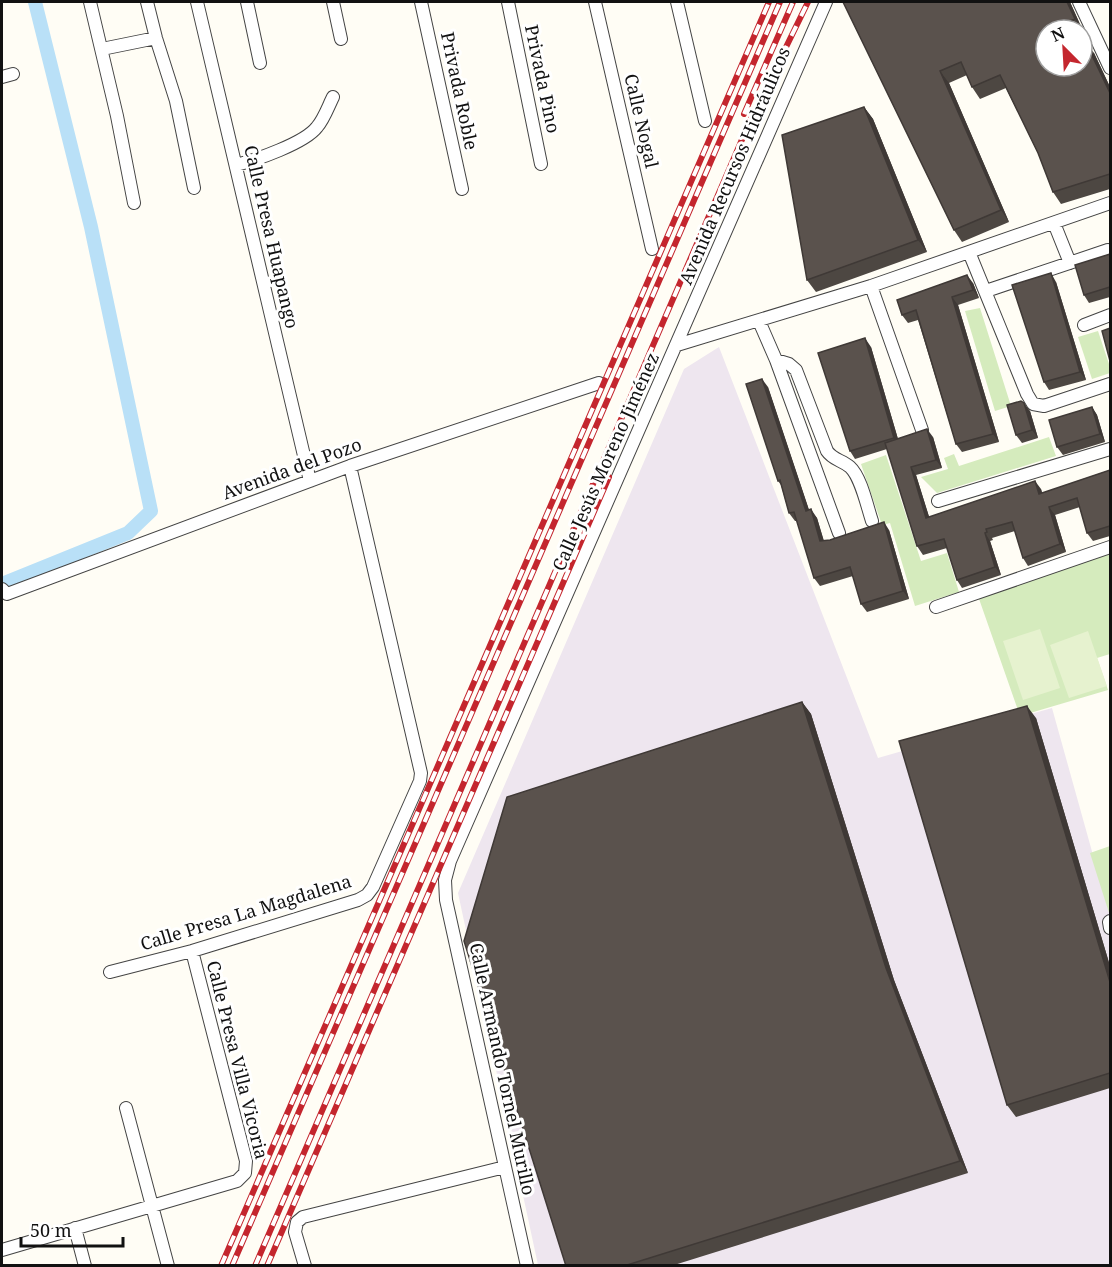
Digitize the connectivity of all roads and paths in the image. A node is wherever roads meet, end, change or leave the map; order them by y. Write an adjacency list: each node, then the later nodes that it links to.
1 (90, 2): 14 (street)
2 (147, 2): 12 (street)
3 (197, 2): 20 (street, Calle Presa Huapango)
4 (247, 2): 15 (street)
5 (333, 2): 13 (street)
6 (421, 2): 22 (street, Privada Roble)
7 (508, 2): 19 (street, Privada Pino)
8 (596, 2): 26 (street, Calle Nogal)
9 (677, 2): 18 (street)
10 (826, 2): 35 (street, Avenida Recursos Hidráulicos)
11 (1079, 2): 16 (street)
12 (156, 38): 14 (street); 21 (street)
13 (341, 39)
14 (102, 49): 24 (street)
15 (260, 63)
16 (1110, 68)
17 (333, 97): 20 (street)
18 (705, 121)
19 (541, 164)
20 (236, 165): 42 (street, Calle Presa Huapango)
21 (194, 188)
22 (462, 189)
23 (1110, 203): 25 (street, Calle Jesús Moreno Jiménez)
24 (134, 204)
25 (1054, 223): 28 (street, Calle Jesús Moreno Jiménez); 29 (street)
26 (652, 249)
27 (1107, 250): 29 (street)
28 (969, 252): 30 (street, Calle Jesús Moreno Jiménez); 31 (street)
29 (1070, 263): 31 (street)
30 (871, 286): 33 (street, Calle Jesús Moreno Jiménez); 39 (street)
31 (986, 291): 38 (street)
32 (1110, 315): 34 (street)
33 (759, 321): 35 (street, Calle Jesús Moreno Jiménez); 36 (street)
34 (1084, 325)
35 (677, 345): 49 (street, Calle Jesús Moreno Jiménez)
36 (776, 360): 44 (street); 45 (street)
37 (599, 383): 41 (street, Avenida del Pozo)
38 (1110, 384)
39 (922, 430)
40 (1110, 449): 43 (street)
41 (350, 466): 42 (street, Avenida del Pozo); 50 (street, Calle Presa La Magdalena)
42 (310, 480): 47 (street, Avenida del Pozo)
43 (938, 501)
44 (872, 521)
45 (839, 533)
46 (1110, 547): 48 (street)
47 (2, 590)
48 (936, 607)
49 (445, 880): 53 (street, Calle Armando Tornel Murillo)
50 (192, 951): 51 (street, Calle Presa La Magdalena); 54 (street, Calle Presa Villa Vicoria)
51 (110, 972)
52 (126, 1108): 54 (street)
53 (505, 1167): 59 (street); 60 (street, Calle Armando Tornel Murillo)
54 (152, 1206): 55 (street, Calle Presa Villa Vicoria); 58 (street)
55 (75, 1228): 56 (street, Calle Presa Villa Vicoria); 57 (street)
56 (2, 1250)
57 (85, 1266)
58 (168, 1266)
59 (305, 1266)
60 (527, 1266)

